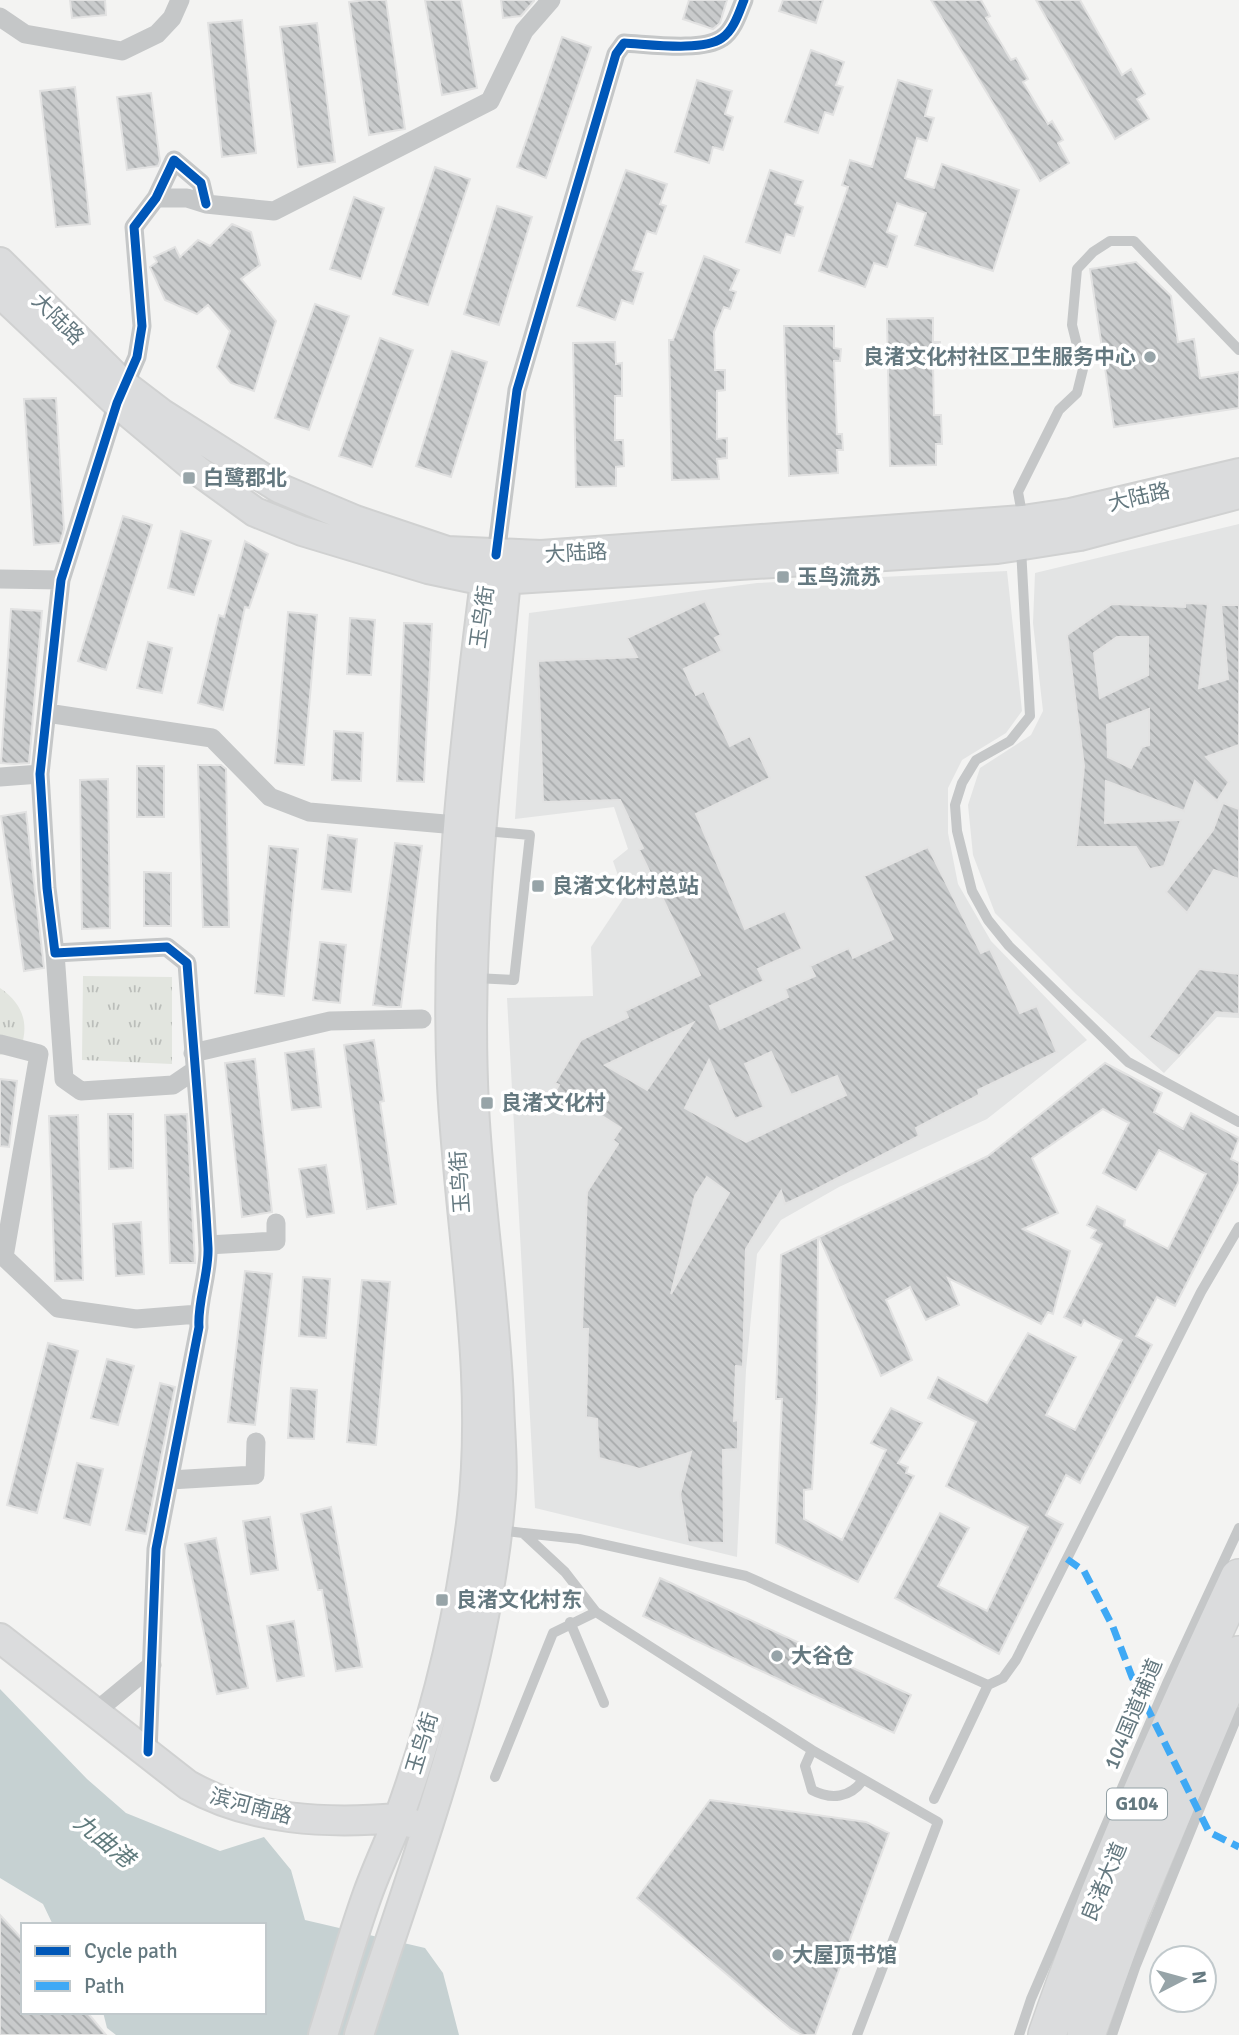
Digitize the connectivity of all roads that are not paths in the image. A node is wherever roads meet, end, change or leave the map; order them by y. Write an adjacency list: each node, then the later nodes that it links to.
1 (180, 0): 4 (street)
2 (551, 0): 6 (street)
3 (744, 0): 14 (street)
4 (0, 17)
5 (156, 198): 6 (street); 6 (street); 10 (street)
6 (205, 204)
7 (0, 262): 10 (main road, 大陆路)
8 (0, 293): 10 (main road, 大陆路)
9 (1239, 350): 13 (lane)
10 (120, 393): 14 (main road, 大陆路); 16 (street)
11 (1239, 473): 13 (main road, 大陆路)
12 (1239, 494): 13 (main road, 大陆路)
13 (1022, 533): 14 (main road, 大陆路); 27 (lane)
14 (496, 572): 21 (main road, 玉鸟街); 23 (main road, 玉鸟街)
15 (0, 579): 16 (street)
16 (61, 580): 17 (street)
17 (47, 713): 18 (street); 20 (street)
18 (40, 774): 19 (street); 22 (street)
19 (0, 777)
20 (445, 824)
21 (482, 830): 23 (main road, 玉鸟街); 23 (lane)
22 (55, 953): 26 (street); 26 (street)
23 (461, 978): 36 (main road, 玉鸟街)
24 (422, 1019): 26 (street)
25 (0, 1044): 31 (street)
26 (194, 1061): 30 (street)
27 (1239, 1122)
28 (276, 1223): 30 (street)
29 (1239, 1227): 43 (lane)
30 (208, 1245): 32 (street)
31 (2, 1257): 32 (street)
32 (198, 1314): 34 (street)
33 (256, 1442): 34 (street)
34 (170, 1480): 42 (street)
35 (1239, 1528): 57 (lane, 104国道辅道)
36 (497, 1530): 38 (lane); 43 (lane); 52 (main road, 玉鸟街); 53 (main road, 玉鸟街)
37 (1239, 1578): 58 (highway, 良渚大道 / G104)
38 (596, 1612): 39 (lane); 47 (lane)
39 (570, 1622): 44 (lane); 49 (lane)
40 (0, 1638): 46 (main road, 滨河南路)
41 (1239, 1655): 59 (highway, 良渚大道 / G104)
42 (152, 1665): 46 (street); 48 (street)
43 (988, 1685): 51 (lane)
44 (604, 1703)
45 (1239, 1712): 60 (lane)
46 (94, 1713): 48 (main road, 滨河南路)
47 (812, 1750): 50 (lane); 50 (lane)
48 (148, 1752): 52 (main road, 滨河南路)
49 (495, 1777)
50 (863, 1780): 56 (lane)
51 (934, 1800)
52 (398, 1818): 53 (main road, 滨河南路); 54 (main road, 玉鸟街)
53 (426, 1827): 55 (main road, 玉鸟街)
54 (323, 2035)
55 (359, 2035)
56 (857, 2035)
57 (1019, 2035)
58 (1047, 2035)
59 (1086, 2035)
60 (1112, 2035)

